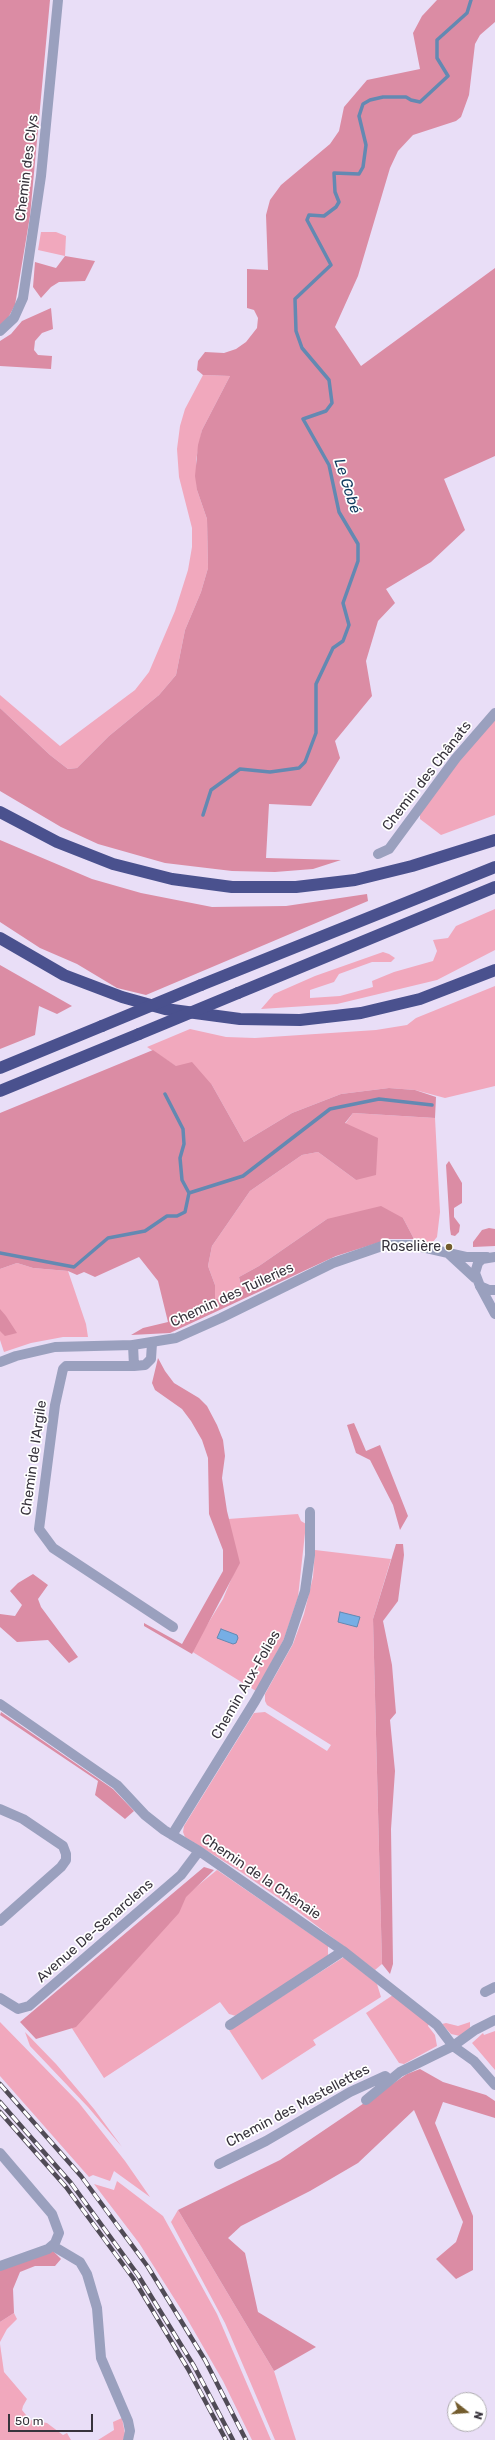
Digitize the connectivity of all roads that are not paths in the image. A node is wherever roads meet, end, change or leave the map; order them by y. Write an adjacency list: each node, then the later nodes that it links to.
1 (58, 0): 2 (street, Chemin des Clys)
2 (0, 331)
3 (495, 713): 6 (street, Chemin des Chânats)
4 (0, 812): 5 (highway)
5 (495, 840)
6 (378, 854)
7 (495, 867): 11 (highway, bridge)
8 (495, 887): 12 (highway, bridge)
9 (0, 938): 10 (highway)
10 (495, 970)
11 (0, 1068)
12 (0, 1091)
13 (448, 1254): 14 (street, Chemin des Tuileries); 15 (street, Chemin des Tuileries); 18 (street, Chemin des Tuileries)
14 (491, 1257): 15 (street)
15 (478, 1282): 16 (street); 17 (street)
16 (495, 1290)
17 (495, 1314)
18 (152, 1343): 19 (street, Chemin des Tuileries); 21 (street, Chemin de l'Argile)
19 (133, 1345): 20 (street, Chemin des Tuileries); 21 (street)
20 (0, 1362)
21 (134, 1366): 23 (street, Chemin de l'Argile)
22 (310, 1512): 26 (street, Chemin Aux-Folies)
23 (173, 1627)
24 (0, 1704): 26 (street, Chemin de la Chênaie)
25 (0, 1809): 28 (street)
26 (172, 1835): 27 (street, Chemin de la Chênaie)
27 (199, 1851): 29 (street, Chemin de la Chênaie); 32 (street, Avenue De-Senarclens)
28 (0, 1921)
29 (343, 1951): 34 (street); 35 (street, Chemin de la Chênaie)
30 (495, 1987): 31 (street)
31 (485, 1992)
32 (0, 1998)
33 (495, 2020): 35 (street, Chemin des Mastellettes)
34 (230, 2025)
35 (452, 2046): 36 (street, Chemin des Mastellettes); 37 (street, Chemin de la Chênaie)
36 (390, 2080): 38 (street, Chemin des Mastellettes); 40 (street, Chemin des Mastellettes)
37 (495, 2085)
38 (366, 2100)
39 (0, 2153): 41 (street)
40 (219, 2164)
41 (53, 2246): 42 (street); 43 (street)
42 (0, 2266)
43 (128, 2440)

